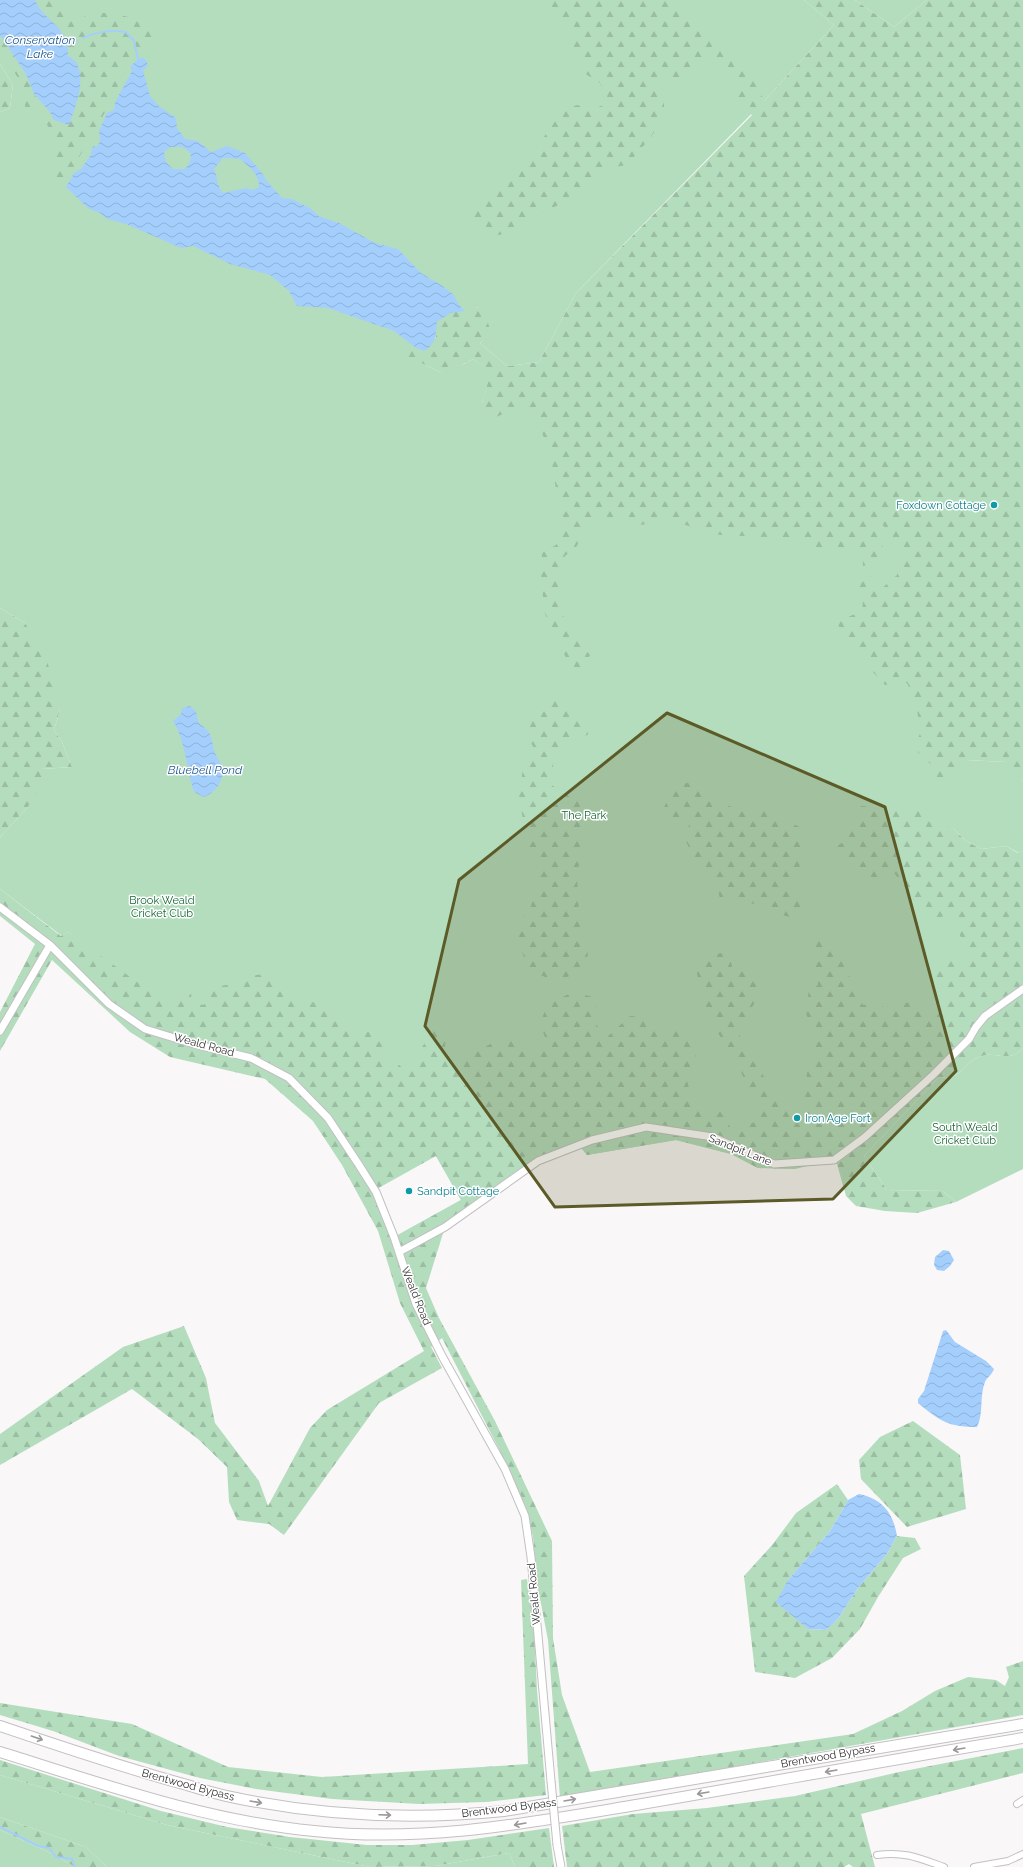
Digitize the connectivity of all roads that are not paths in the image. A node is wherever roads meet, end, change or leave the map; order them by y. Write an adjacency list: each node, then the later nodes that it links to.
1 (0, 907): 2 (street, Weald Road)
2 (50, 945): 4 (street); 5 (street, Weald Road)
3 (1023, 990): 5 (street, Sandpit Lane)
4 (0, 1031)
5 (399, 1252): 12 (street, Weald Road, bridge)
6 (1023, 1724): 7 (highway, Brentwood Bypass, one-way to 6)
7 (0, 1726)
8 (1023, 1738): 9 (highway, Brentwood Bypass, one-way to 9)
9 (0, 1752)
10 (1023, 1854): 14 (street)
11 (877, 1855): 13 (street)
12 (561, 1867)
13 (944, 1867)
14 (974, 1867)

